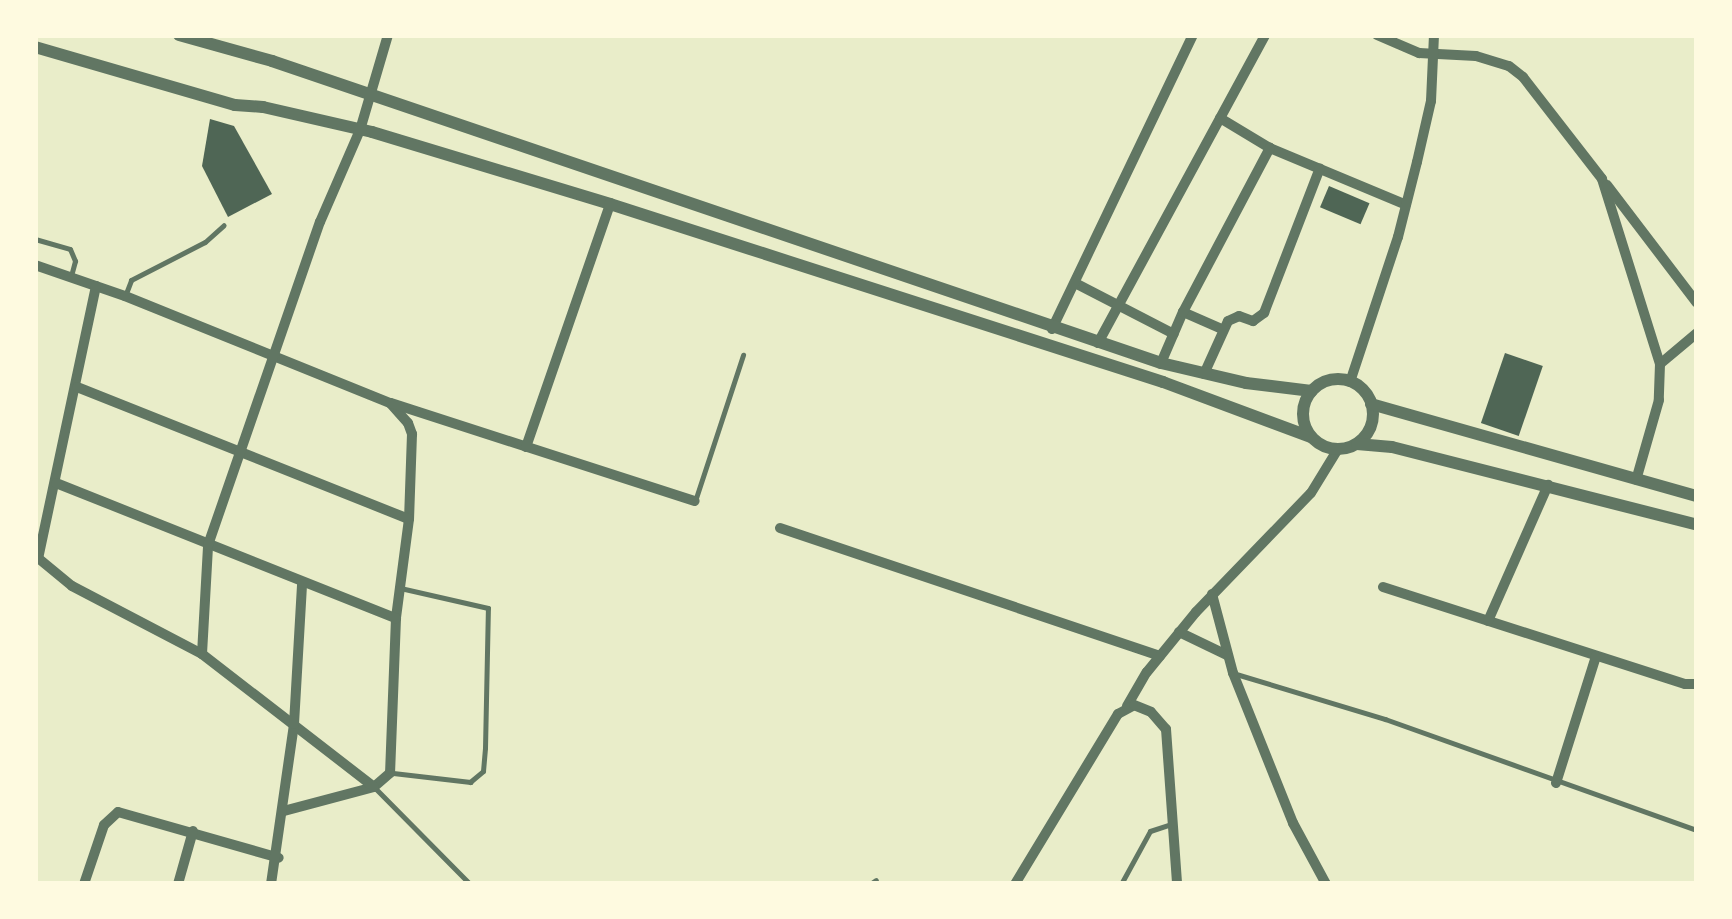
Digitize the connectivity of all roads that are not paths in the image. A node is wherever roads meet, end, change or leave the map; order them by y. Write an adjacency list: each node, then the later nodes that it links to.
1 (179, 35): 9 (street)
2 (388, 35): 9 (street)
3 (1193, 35): 21 (street)
4 (1265, 35): 10 (street)
5 (1377, 35): 8 (street)
6 (1434, 35): 8 (street)
7 (35, 47): 11 (street)
8 (1435, 54): 14 (street); 16 (street)
9 (370, 95): 11 (street); 28 (street)
10 (1220, 118): 12 (street); 25 (street)
11 (360, 130): 15 (street); 32 (street)
12 (1270, 148): 13 (street); 26 (street)
13 (1320, 168): 16 (street); 27 (street)
14 (1602, 178): 24 (street); 35 (street)
15 (610, 204): 42 (street); 44 (street)
16 (1406, 204): 37 (street)
17 (224, 225): 23 (lane)
18 (35, 238): 20 (lane)
19 (35, 266): 20 (street)
20 (71, 276): 22 (street)
21 (1074, 282): 25 (street); 28 (street)
22 (96, 286): 23 (street); 38 (street)
23 (125, 296): 32 (street)
24 (1697, 304)
25 (1118, 306): 30 (street); 31 (street)
26 (1183, 312): 27 (street); 30 (street)
27 (1222, 328): 36 (street)
28 (1052, 329): 31 (street)
29 (1697, 333): 35 (street)
30 (1174, 334): 34 (street)
31 (1098, 343): 34 (street)
32 (274, 354): 40 (street); 46 (street)
33 (743, 355): 51 (lane)
34 (1162, 364): 36 (street)
35 (1660, 364): 47 (street)
36 (1204, 374): 39 (street)
37 (1350, 382): 39 (street); 41 (street)
38 (77, 387): 46 (street); 48 (street)
39 (1312, 391): 42 (street)
40 (390, 403): 44 (street); 52 (street)
41 (1371, 404): 43 (street); 47 (street)
42 (1311, 437): 45 (street)
43 (1356, 444): 45 (street); 49 (street)
44 (526, 446): 51 (street)
45 (1338, 449): 60 (street)
46 (241, 454): 52 (street); 55 (street)
47 (1636, 480): 50 (street)
48 (56, 483): 55 (street); 56 (street)
49 (1548, 485): 53 (street); 62 (street)
50 (1697, 496)
51 (695, 501)
52 (409, 518): 59 (street)
53 (1697, 526)
54 (780, 528): 65 (street)
55 (208, 545): 57 (street); 64 (street)
56 (36, 558): 64 (street)
57 (302, 584): 61 (street); 71 (street)
58 (1383, 587): 62 (street)
59 (400, 588): 61 (street); 72 (lane)
60 (1212, 594): 63 (street); 66 (street)
61 (396, 618): 72 (street)
62 (1488, 620): 67 (street)
63 (1179, 632): 65 (street); 66 (street)
64 (202, 654): 71 (street)
65 (1160, 656): 70 (street)
66 (1227, 656): 68 (street)
67 (1596, 656): 69 (street); 73 (street)
68 (1233, 673): 73 (lane); 87 (street)
69 (1697, 684)
70 (1127, 706): 76 (street); 84 (street)
71 (294, 724): 74 (street); 75 (street)
72 (390, 773): 74 (street)
73 (1556, 782): 77 (lane)
74 (374, 787): 75 (street); 83 (lane)
75 (284, 810): 79 (street)
76 (1174, 824): 85 (lane); 86 (street)
77 (1697, 830)
78 (194, 831): 79 (street); 80 (street); 81 (street)
79 (278, 858): 82 (street)
80 (84, 884)
81 (178, 884)
82 (272, 884)
83 (470, 884)
84 (1016, 884)
85 (1121, 884)
86 (1177, 884)
87 (1326, 884)

